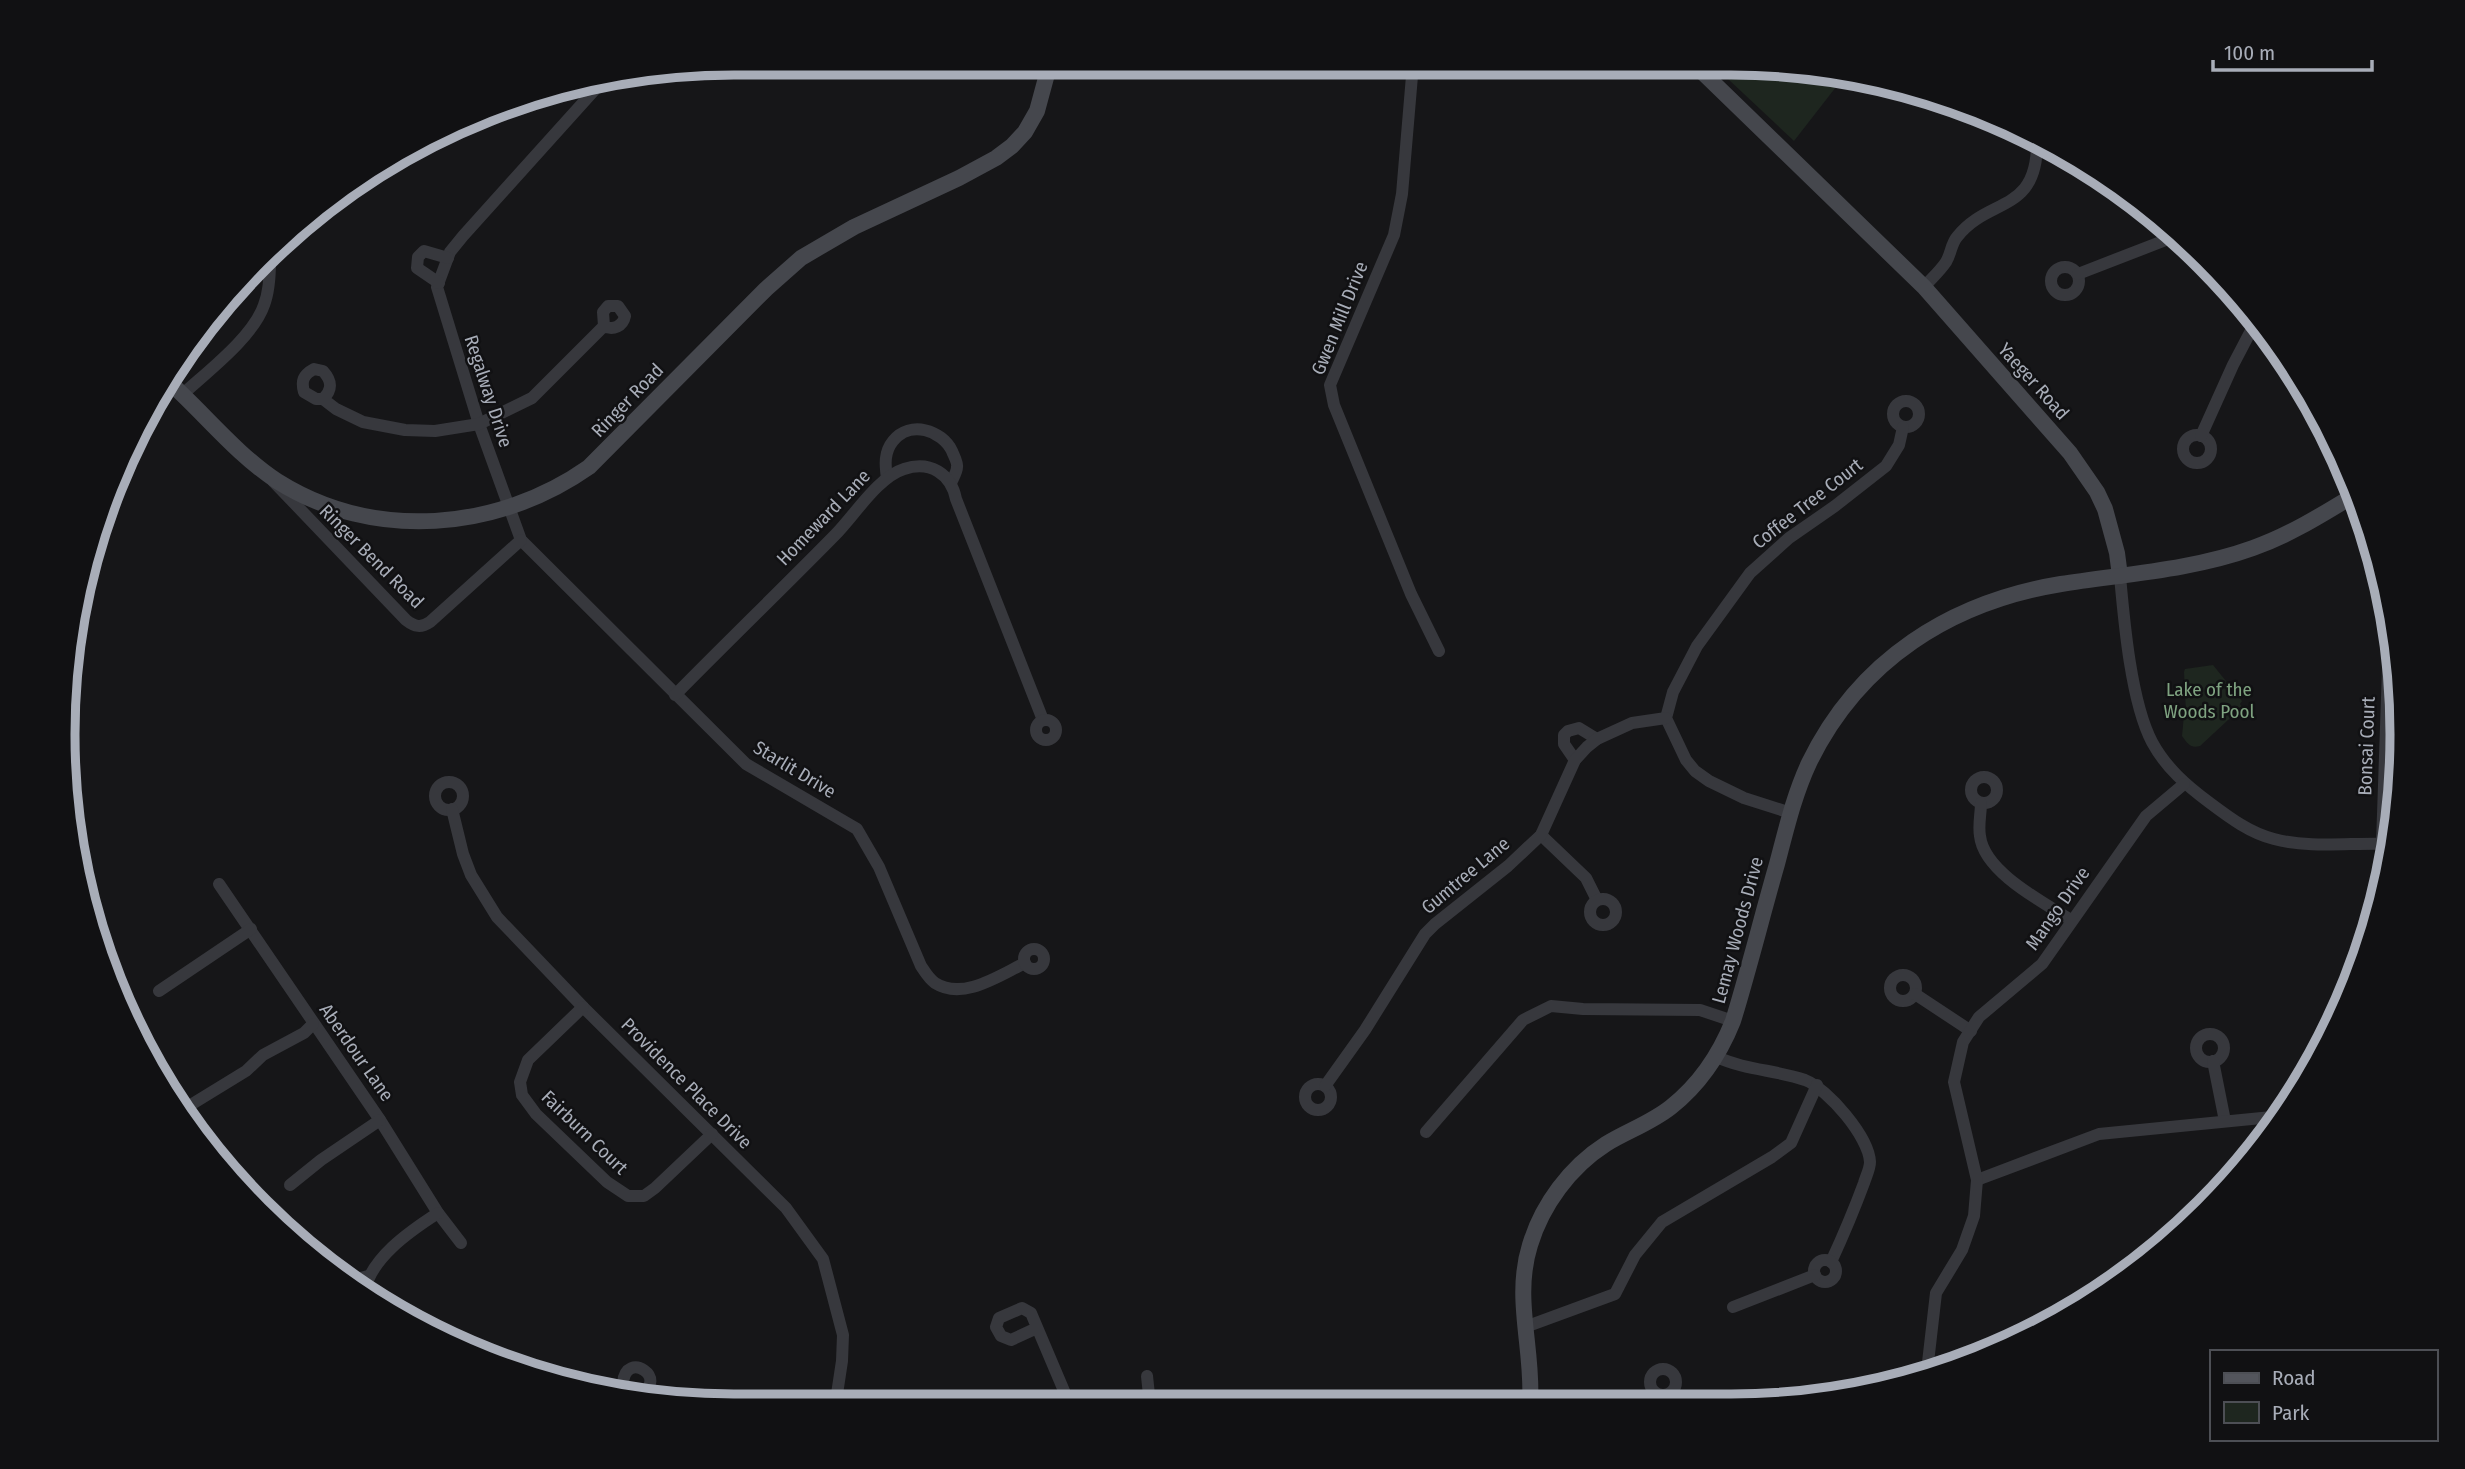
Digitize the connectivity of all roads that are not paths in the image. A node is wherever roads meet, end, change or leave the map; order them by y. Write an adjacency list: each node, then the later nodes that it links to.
1 (1047, 75): 24 (street, Ringer Road)
2 (1412, 75): 27 (street, Gwen Mill Drive)
3 (1705, 75): 11 (street, Yaeger Road)
4 (594, 91): 7 (street)
5 (2036, 151): 11 (street)
6 (2166, 240): 9 (street)
7 (448, 258): 10 (street); 10 (street)
8 (269, 267): 15 (street)
9 (2078, 274)
10 (439, 283): 17 (street, Regalway Drive)
11 (1924, 287): 26 (street, Yaeger Road)
12 (604, 326): 17 (street)
13 (2251, 330): 19 (street)
14 (175, 387): 15 (street, Ringer Road)
15 (183, 394): 20 (street, Ringer Road)
16 (323, 399): 17 (street)
17 (479, 424): 24 (street, Regalway Drive)
18 (1903, 427): 30 (street, Coffee Tree Court)
19 (2201, 436)
20 (266, 473): 24 (street, Ringer Road); 25 (street, Ringer Bend Road)
21 (887, 478): 22 (street, Homeward Lane); 22 (street); 29 (street, Homeward Lane)
22 (951, 482): 31 (street)
23 (2346, 499): 26 (street)
24 (508, 509): 25 (street, Starlit Drive)
25 (522, 540): 29 (street, Starlit Drive)
26 (2120, 576): 34 (street); 38 (street, Lemay Woods Drive)
27 (1440, 651)
28 (2388, 689): 35 (street, Bonsai Court)
29 (675, 695): 45 (street, Starlit Drive)
30 (1667, 718): 32 (street, Gumtree Lane); 38 (street)
31 (1043, 720)
32 (1597, 738): 33 (street, Gumtree Lane); 33 (street)
33 (1576, 760): 39 (street, Gumtree Lane)
34 (2184, 784): 40 (street); 43 (street, Mango Drive)
35 (2387, 793)
36 (1981, 803): 43 (street)
37 (452, 810): 48 (street, Providence Place Drive)
38 (1791, 813): 49 (street, Lemay Woods Drive)
39 (1541, 835): 42 (street); 55 (street, Gumtree Lane)
40 (2380, 843)
41 (219, 884): 44 (street, Aberdour Lane)
42 (1597, 900)
43 (2071, 920): 51 (street, Mango Drive)
44 (251, 929): 46 (street); 50 (street, Aberdour Lane)
45 (1024, 963)
46 (159, 991)
47 (1915, 994): 51 (street)
48 (583, 1007): 61 (street, Providence Place Drive); 61 (street, Fairburn Court)
49 (1733, 1021): 52 (street, Lemay Woods Drive); 60 (street)
50 (313, 1024): 56 (street); 58 (street, Aberdour Lane)
51 (1971, 1031): 62 (street, Mango Drive)
52 (1717, 1057): 54 (street); 70 (street, Lemay Woods Drive)
53 (2213, 1061): 59 (street)
54 (1817, 1085): 69 (street); 70 (street)
55 (1325, 1086)
56 (189, 1106)
57 (2267, 1117): 59 (street)
58 (380, 1120): 63 (street); 64 (street, Aberdour Lane)
59 (2225, 1121): 62 (street)
60 (1426, 1132)
61 (712, 1134): 76 (street, Providence Place Drive)
62 (1978, 1180): 72 (street, Mango Drive)
63 (290, 1185)
64 (438, 1213): 65 (street, Aberdour Lane); 66 (street)
65 (461, 1243)
66 (368, 1276): 67 (street); 68 (street)
67 (361, 1278)
68 (367, 1282)
69 (1733, 1307)
70 (1525, 1327): 79 (street, Lemay Woods Drive)
71 (1037, 1328): 77 (street)
72 (1928, 1363)
73 (1147, 1376): 78 (street)
74 (624, 1384): 75 (street)
75 (648, 1388)
76 (837, 1394)
77 (1065, 1394)
78 (1149, 1394)
79 (1530, 1394)

